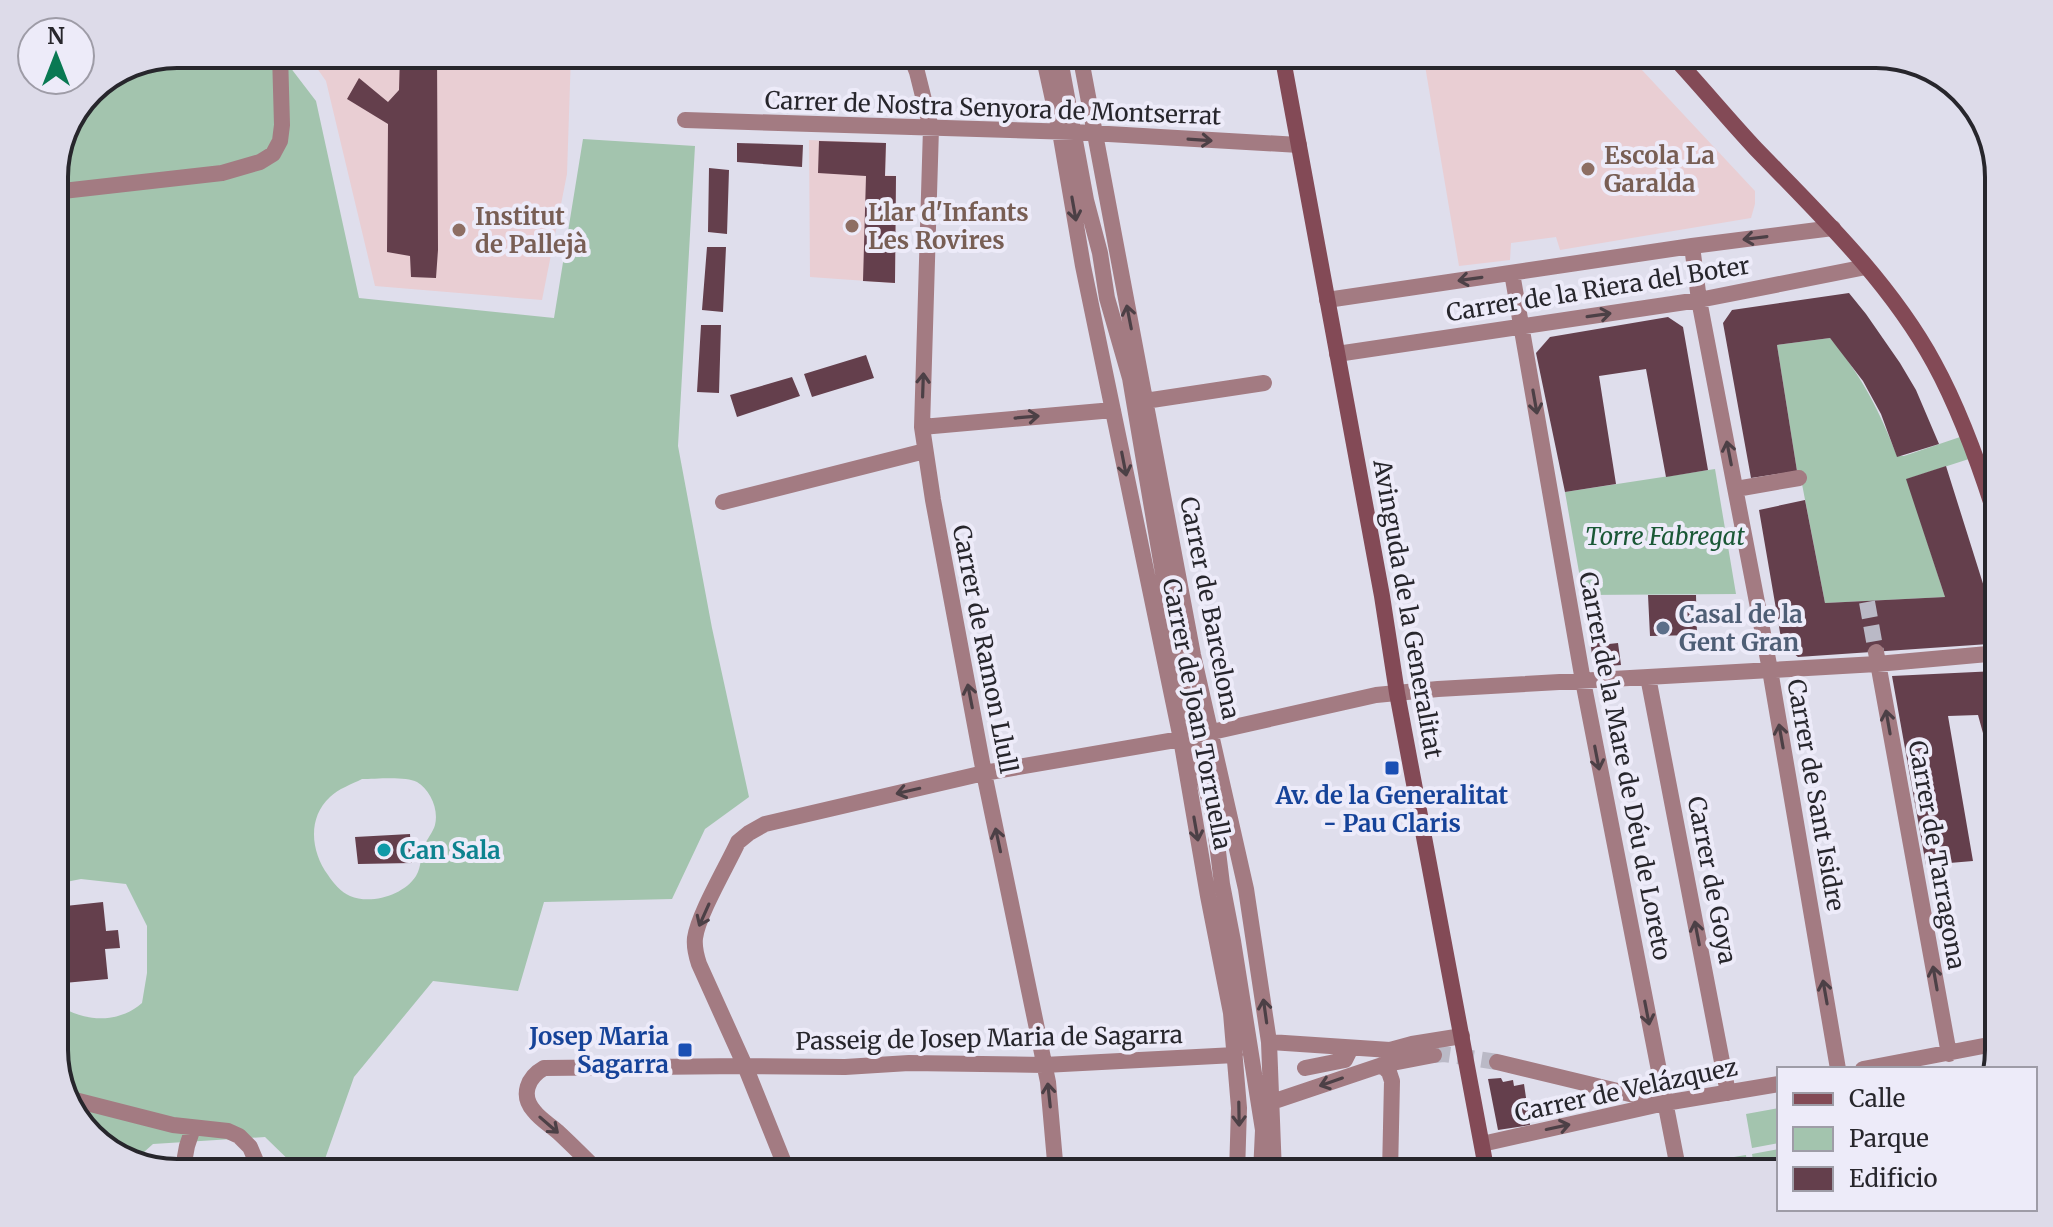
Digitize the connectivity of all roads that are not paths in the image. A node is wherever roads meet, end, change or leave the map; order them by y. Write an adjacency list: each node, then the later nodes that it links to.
1 (280, 68): 13 (street)
2 (915, 68): 9 (street, Carrer de Ramon Llull)
3 (1047, 68): 10 (street)
4 (1060, 68): 10 (street)
5 (1082, 68): 11 (street, Carrer de Barcelona)
6 (1285, 68): 12 (main road, Avinguda de la Generalitat)
7 (1684, 68): 14 (main road)
8 (685, 120): 9 (street, Carrer de Nostra Senyora de Montserrat)
9 (931, 128): 10 (street, Carrer de Nostra Senyora de Montserrat); 26 (street, Carrer de Ramon Llull, one-way to 9)
10 (1067, 132): 11 (street, Carrer de Nostra Senyora de Montserrat); 21 (street); 25 (street, Carrer de Joan Torruella, one-way to 25)
11 (1094, 133): 12 (street, Carrer de Nostra Senyora de Montserrat, one-way to 12); 24 (street, Carrer de Barcelona, one-way to 11)
12 (1299, 145): 18 (main road, Avinguda de la Generalitat)
13 (68, 190)
14 (1833, 228): 15 (street, Carrer de la Riera del Boter, one-way to 15); 16 (main road)
15 (1692, 246): 17 (street, Carrer de la Riera del Boter); 19 (street, Carrer de Sant Isidre)
16 (1866, 267): 19 (street, Carrer de la Riera del Boter); 30 (main road)
17 (1512, 273): 18 (street, Carrer de la Riera del Boter, one-way to 18); 20 (street, Carrer de la Mare de Déu de Loreto)
18 (1327, 300): 22 (main road, Avinguda de la Generalitat)
19 (1699, 300): 20 (street, Carrer de la Riera del Boter, one-way to 19); 31 (street, Carrer de Sant Isidre, one-way to 19)
20 (1521, 325): 22 (street, Carrer de la Riera del Boter); 38 (street, Carrer de la Mare de Déu de Loreto, one-way to 38)
21 (1121, 343): 27 (street); 33 (street)
22 (1337, 354): 39 (main road, Avinguda de la Generalitat)
23 (1264, 383): 24 (street)
24 (1145, 401): 40 (street, Carrer de Barcelona)
25 (1107, 410): 26 (street, one-way to 25); 33 (street, Carrer de Joan Torruella, one-way to 33)
26 (922, 427): 28 (street, Carrer de Ramon Llull)
27 (1123, 433)
28 (925, 451): 32 (street); 41 (street, Carrer de Ramon Llull, one-way to 28)
29 (1799, 478): 31 (street)
30 (1985, 488)
31 (1736, 489): 36 (street, Carrer de Sant Isidre)
32 (723, 502)
33 (1154, 579): 40 (street, Carrer de Joan Torruella)
34 (1985, 654): 35 (street)
35 (1877, 658): 36 (street); 46 (street, Carrer de Tarragona, one-way to 35)
36 (1770, 670): 37 (street); 53 (street, Carrer de Sant Isidre, one-way to 36)
37 (1648, 677): 38 (street); 59 (street, Carrer de Goya, one-way to 37)
38 (1583, 681): 39 (street); 62 (street, Carrer de la Mare de Déu de Loreto, one-way to 62)
39 (1397, 693): 40 (street); 42 (main road, Avinguda de la Generalitat)
40 (1194, 736): 41 (street); 43 (street, Carrer de Barcelona, one-way to 40); 47 (street, Carrer de Joan Torruella, one-way to 47); 56 (street)
41 (984, 773): 50 (street, Carrer de Ramon Llull, one-way to 41); 52 (street, one-way to 52)
42 (1462, 1036): 45 (street); 65 (main road, Avinguda de la Generalitat)
43 (1269, 1042): 45 (street); 56 (street, Carrer de Barcelona)
44 (1985, 1046): 46 (street)
45 (1351, 1048): 55 (street)
46 (1949, 1054): 54 (street)
47 (1235, 1055): 50 (street, Passeig de Josep Maria de Sagarra); 71 (street, Carrer de Joan Torruella, one-way to 71)
48 (1434, 1055): 51 (street)
49 (1497, 1062): 58 (street)
50 (1044, 1065): 52 (street, Passeig de Josep Maria de Sagarra); 70 (street, Carrer de Ramon Llull, one-way to 50)
51 (1382, 1065): 61 (street, one-way to 61); 74 (street)
52 (745, 1066): 68 (street, Passeig de Josep Maria de Sagarra, one-way to 68); 69 (street)
53 (1838, 1067)
54 (1874, 1067)
55 (1314, 1068)
56 (1263, 1078): 61 (street, Carrer de Barcelona); 72 (street)
57 (1777, 1084): 59 (street, Carrer de Velázquez)
58 (1603, 1087): 62 (street); 63 (street)
59 (1728, 1093): 62 (street, Carrer de Velázquez)
60 (82, 1102): 64 (street)
61 (1272, 1102): 73 (street, Carrer de Barcelona)
62 (1665, 1103): 63 (street, Carrer de Velázquez); 76 (street, Carrer de la Mare de Déu de Loreto)
63 (1600, 1118): 65 (street, Carrer de Velázquez, one-way to 63)
64 (193, 1128): 66 (street); 67 (street)
65 (1482, 1144): 75 (main road, Avinguda de la Generalitat)
66 (185, 1159)
67 (255, 1159)
68 (586, 1159)
69 (782, 1159)
70 (1055, 1159)
71 (1237, 1159)
72 (1262, 1159)
73 (1274, 1159)
74 (1390, 1159)
75 (1485, 1159)
76 (1676, 1159)

